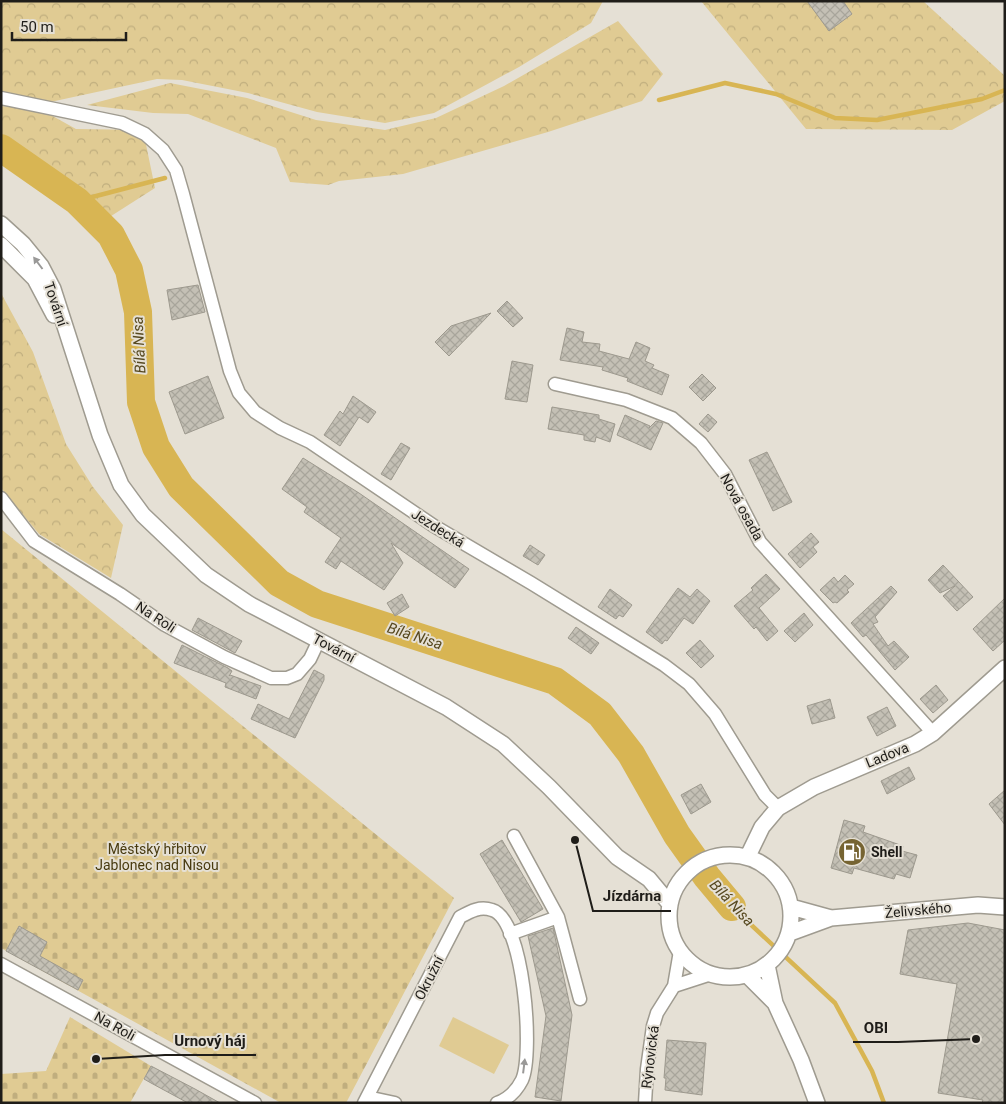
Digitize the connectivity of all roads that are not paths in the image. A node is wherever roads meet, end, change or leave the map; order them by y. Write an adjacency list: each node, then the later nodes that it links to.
1 (1, 98): 10 (street, Jezdecká)
2 (1, 224): 4 (street, Tovární, one-way to 2)
3 (1, 245): 4 (street, Tovární)
4 (68, 340): 7 (street, Tovární)
5 (556, 384): 9 (street, Nová osada)
6 (1, 498): 7 (street, Na Roli)
7 (319, 640): 16 (street, Tovární)
8 (1005, 668): 9 (street, Ladova)
9 (933, 733): 10 (street, Ladova)
10 (778, 808): 11 (street, Ladova)
11 (762, 827): 13 (street, Ladova); 14 (street)
12 (514, 836): 20 (street)
13 (748, 856): 14 (street); 15 (street)
14 (766, 866): 18 (street)
15 (683, 877): 16 (street); 17 (street)
16 (649, 879): 17 (street, Tovární)
17 (670, 903): 24 (street)
18 (791, 907): 21 (street, Želivského); 23 (street)
19 (1005, 907): 21 (street, Želivského)
20 (558, 917): 22 (street); 30 (street)
21 (831, 918): 23 (street, Želivského)
22 (510, 934): 32 (street, Okružní); 35 (street, Okružní, one-way to 22)
23 (789, 936): 26 (street)
24 (680, 951): 27 (street); 29 (street, Rýnovická)
25 (1, 964): 33 (street, Na Roli)
26 (767, 965): 28 (street); 31 (street)
27 (711, 974): 28 (street); 29 (street)
28 (747, 975): 31 (street)
29 (674, 986): 36 (street, Rýnovická)
30 (580, 998)
31 (775, 1004): 37 (street)
32 (366, 1100): 34 (street, Okružní)
33 (255, 1103)
34 (396, 1103)
35 (497, 1103)
36 (645, 1103)
37 (817, 1103)

